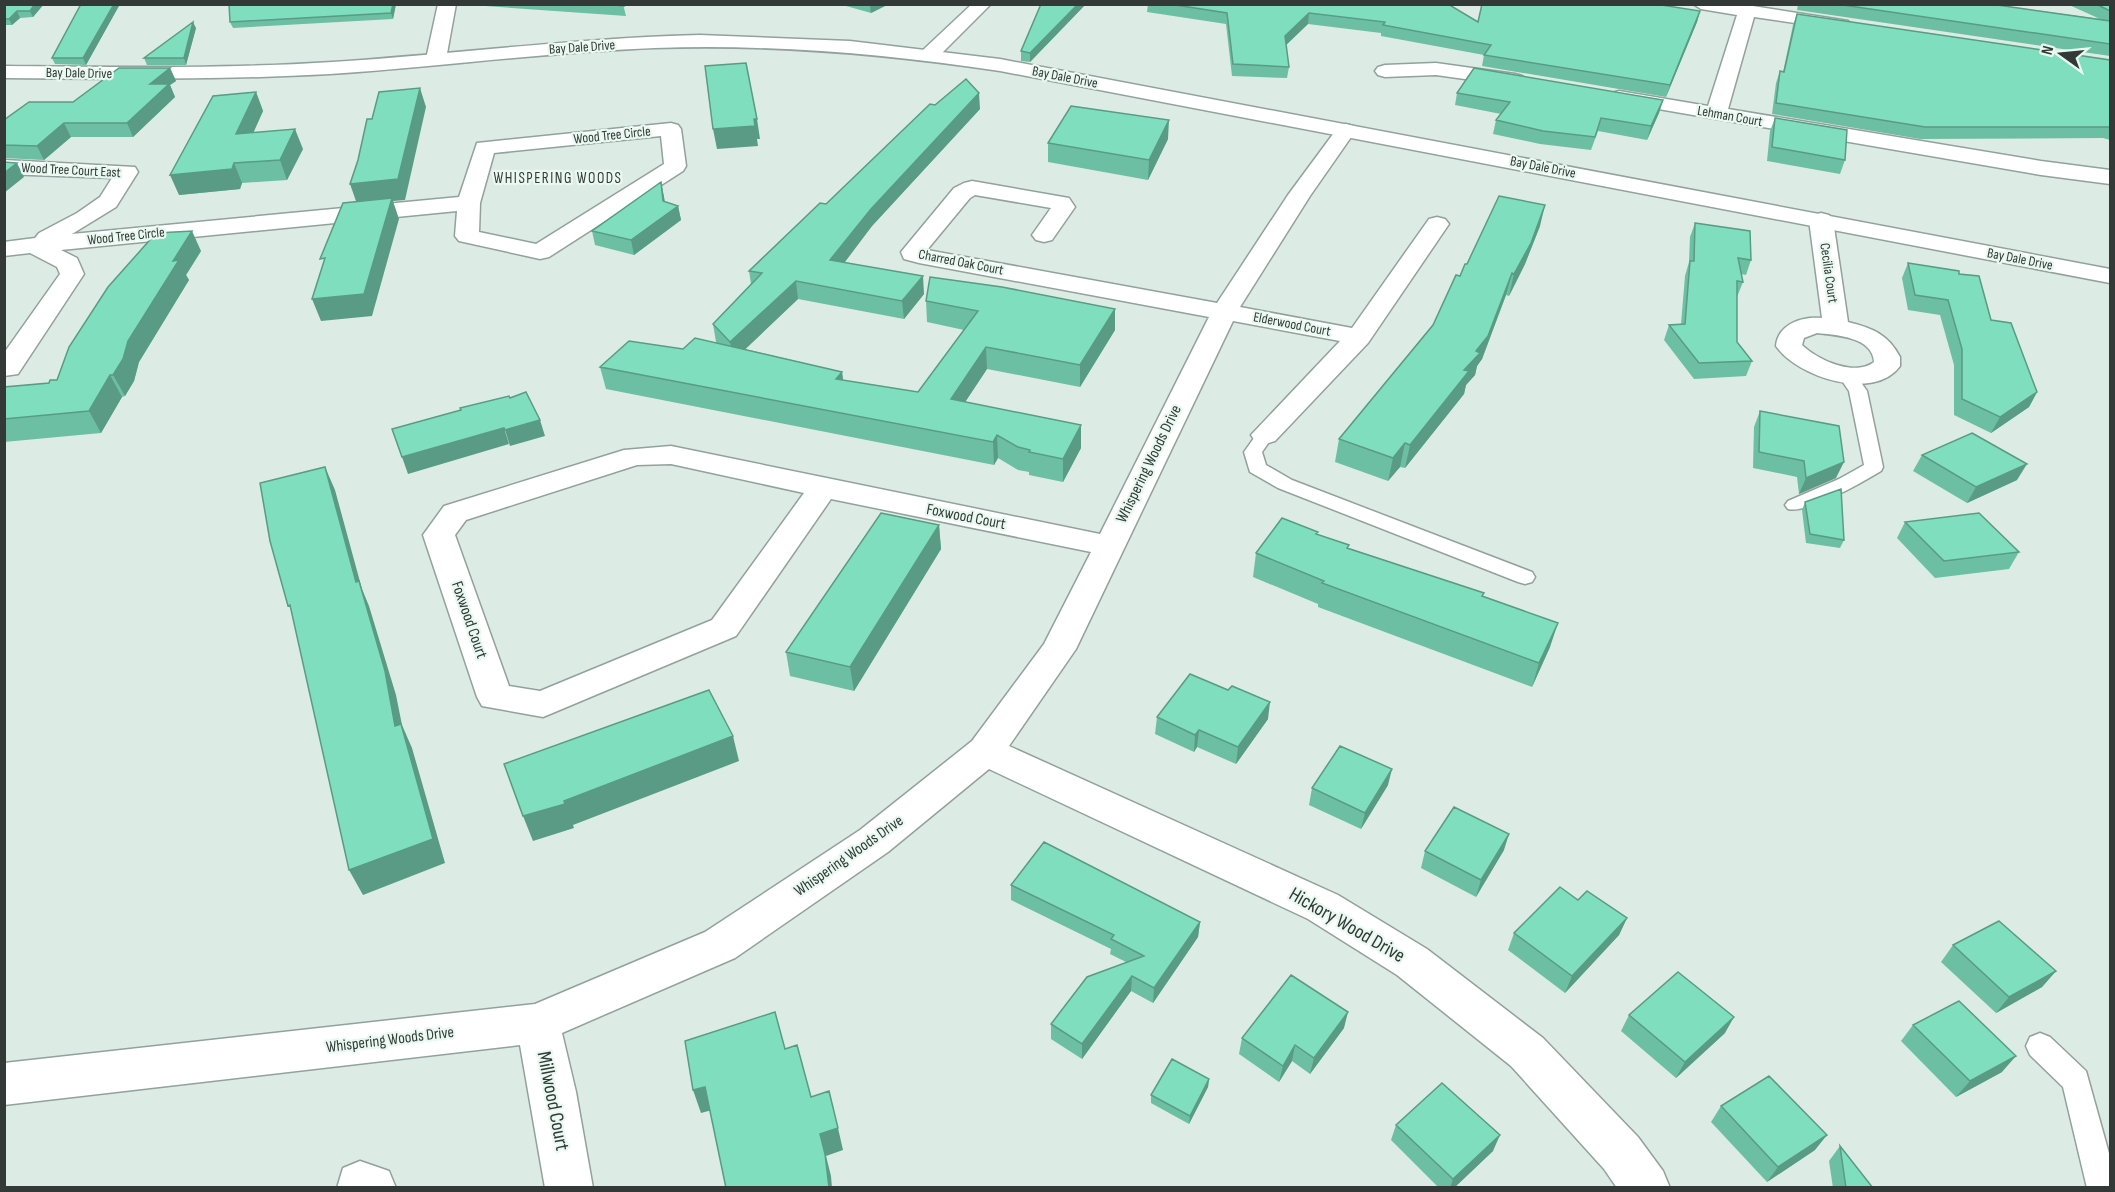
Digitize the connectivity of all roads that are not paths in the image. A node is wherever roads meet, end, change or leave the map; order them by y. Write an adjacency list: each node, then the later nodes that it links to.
1 (447, 4): 7 (street)
2 (983, 4): 6 (street)
3 (1701, 4): 4 (street)
4 (1747, 11): 5 (street); 12 (street)
5 (1862, 27)
6 (930, 54): 7 (street, Bay Dale Drive); 13 (street, Bay Dale Drive)
7 (436, 59): 9 (street, Bay Dale Drive)
8 (1385, 71): 10 (street)
9 (4, 72)
10 (1533, 83)
11 (1601, 94): 12 (street, Lehman Court)
12 (1716, 114): 15 (street, Lehman Court)
13 (1346, 130): 17 (street, Bay Dale Drive); 23 (street, Whispering Woods Drive)
14 (4, 167): 20 (street, Wood Tree Court East)
15 (2110, 177)
16 (469, 203): 16 (street, Wood Tree Circle); 20 (street, Wood Tree Circle)
17 (1821, 219): 22 (street, Bay Dale Drive); 24 (street, Cecilia Court)
18 (1437, 224): 25 (street, Elderwood Court)
19 (1044, 235): 23 (street, Charred Oak Court)
20 (34, 244): 21 (street); 26 (street)
21 (4, 249)
22 (2110, 276)
23 (1225, 311): 25 (street, Elderwood Court); 31 (street, Whispering Woods Drive)
24 (1836, 327): 27 (street, Cecilia Court); 27 (street, Cecilia Court)
25 (1359, 337): 28 (street, Elderwood Court)
26 (4, 368)
27 (1847, 375): 30 (lane)
28 (1264, 435): 32 (lane)
29 (823, 488): 29 (street, Foxwood Court); 31 (street, Foxwood Court)
30 (1795, 505)
31 (1109, 546): 33 (street, Whispering Woods Drive)
32 (1525, 577)
33 (985, 751): 34 (street, Whispering Woods Drive); 38 (street, Hickory Wood Drive)
34 (538, 1023): 36 (street, Whispering Woods Drive); 37 (street, Millwood Court)
35 (2040, 1046): 39 (lane)
36 (4, 1084)
37 (560, 1185)
38 (1646, 1188)
39 (2103, 1188)

